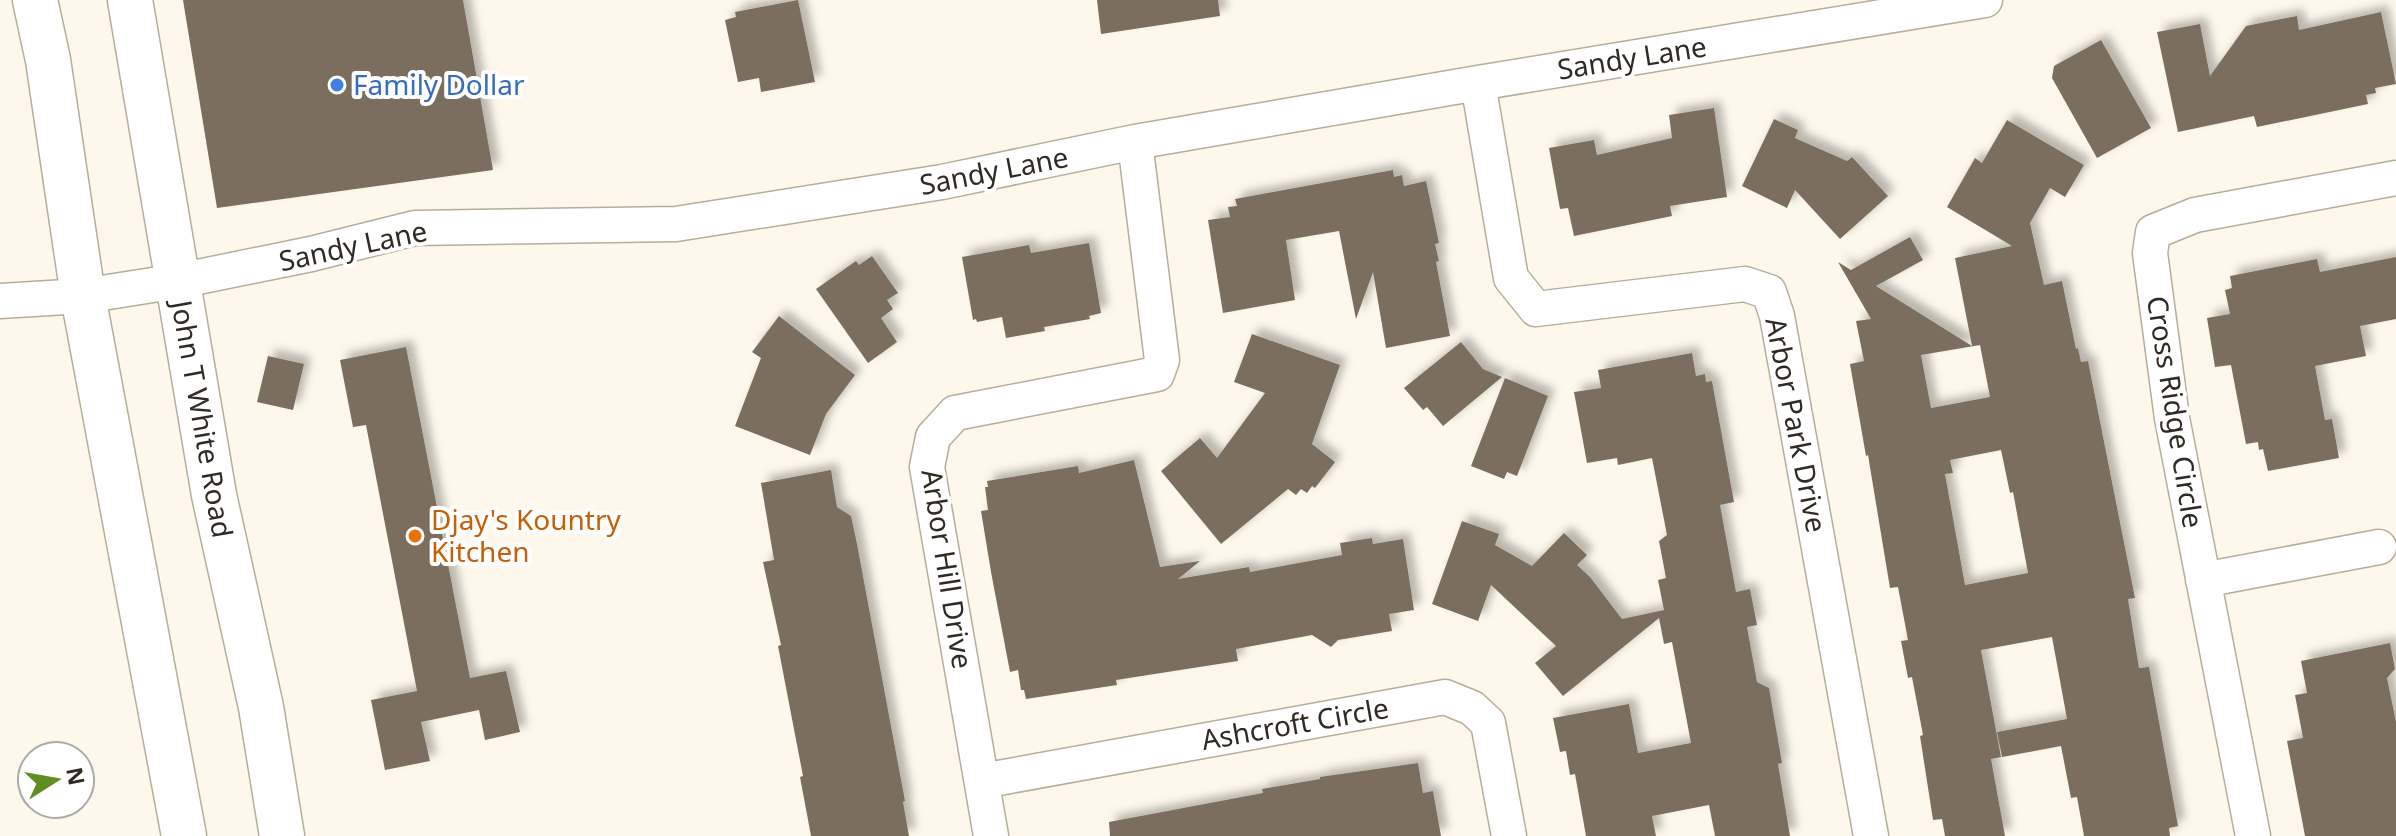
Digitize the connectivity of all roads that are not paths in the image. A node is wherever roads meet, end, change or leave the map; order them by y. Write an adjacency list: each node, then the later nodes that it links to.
1 (35, 0): 9 (main road)
2 (130, 0): 8 (main road, John T White Road)
3 (1985, 0): 4 (street, Sandy Lane)
4 (1942, 4): 5 (street, Sandy Lane)
5 (1478, 83): 6 (street, Sandy Lane); 18 (street, Arbor Park Drive)
6 (1135, 142): 8 (street, Sandy Lane); 13 (street, Arbor Hill Drive)
7 (2396, 178): 12 (street, Cross Ridge Circle)
8 (178, 281): 9 (street, Sandy Lane); 15 (main road, John T White Road)
9 (83, 296): 10 (street, Sandy Lane); 14 (main road)
10 (0, 301)
11 (2379, 547): 12 (street)
12 (2203, 580): 19 (street, Cross Ridge Circle)
13 (982, 781): 16 (street, Arbor Hill Drive); 17 (street, Ashcroft Circle)
14 (184, 836)
15 (282, 836)
16 (991, 836)
17 (1509, 836)
18 (1871, 836)
19 (2253, 836)

